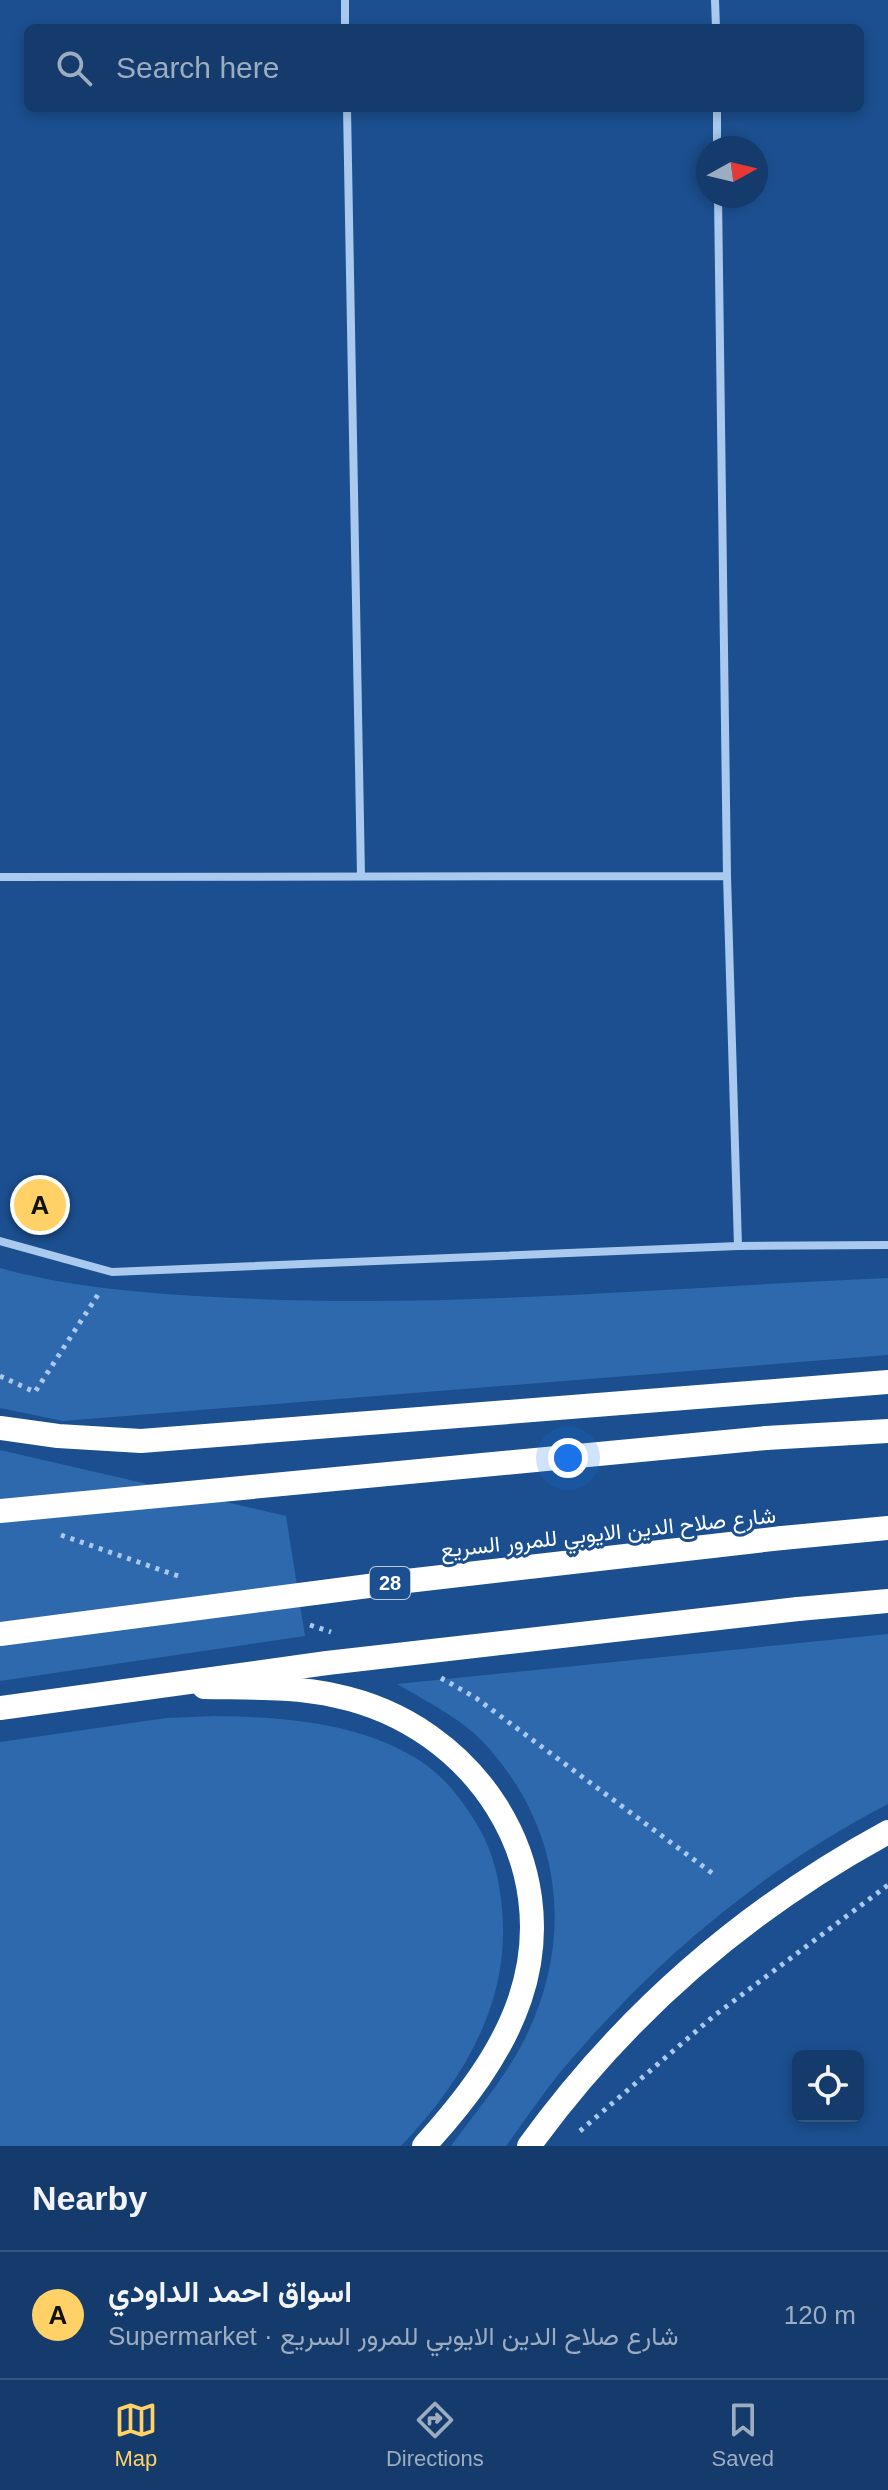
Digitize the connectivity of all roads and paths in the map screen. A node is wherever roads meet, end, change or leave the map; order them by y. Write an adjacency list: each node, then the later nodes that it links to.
1 (345, 0): 3 (street)
2 (715, 0): 4 (street)
3 (345, 24)
4 (716, 24)
5 (347, 112): 9 (street)
6 (717, 112): 7 (street)
7 (717, 136)
8 (718, 208): 10 (street)
9 (361, 876): 10 (street); 11 (street)
10 (727, 876): 14 (street)
11 (0, 877)
12 (0, 1241): 15 (street)
13 (888, 1245): 14 (street)
14 (738, 1246): 15 (street)
15 (112, 1272): 16 (path)
16 (0, 1376)
17 (888, 1382): 18 (highway)
18 (0, 1428)
19 (888, 1431): 20 (highway, bridge)
20 (0, 1511)
21 (888, 1528): 26 (highway, شارع صلاح الدين الايوبي للمرور السريع / 28, bridge)
22 (61, 1535): 23 (path)
23 (181, 1577)
24 (888, 1601): 29 (highway, bridge)
25 (303, 1622): 27 (path)
26 (0, 1634)
27 (339, 1635)
28 (436, 1676): 32 (path)
29 (152, 1686): 30 (highway, bridge); 35 (highway, bridge)
30 (0, 1708)
31 (888, 1832): 36 (highway)
32 (716, 1876)
33 (888, 1885): 34 (path)
34 (576, 2134)
35 (424, 2146)
36 (529, 2146)

